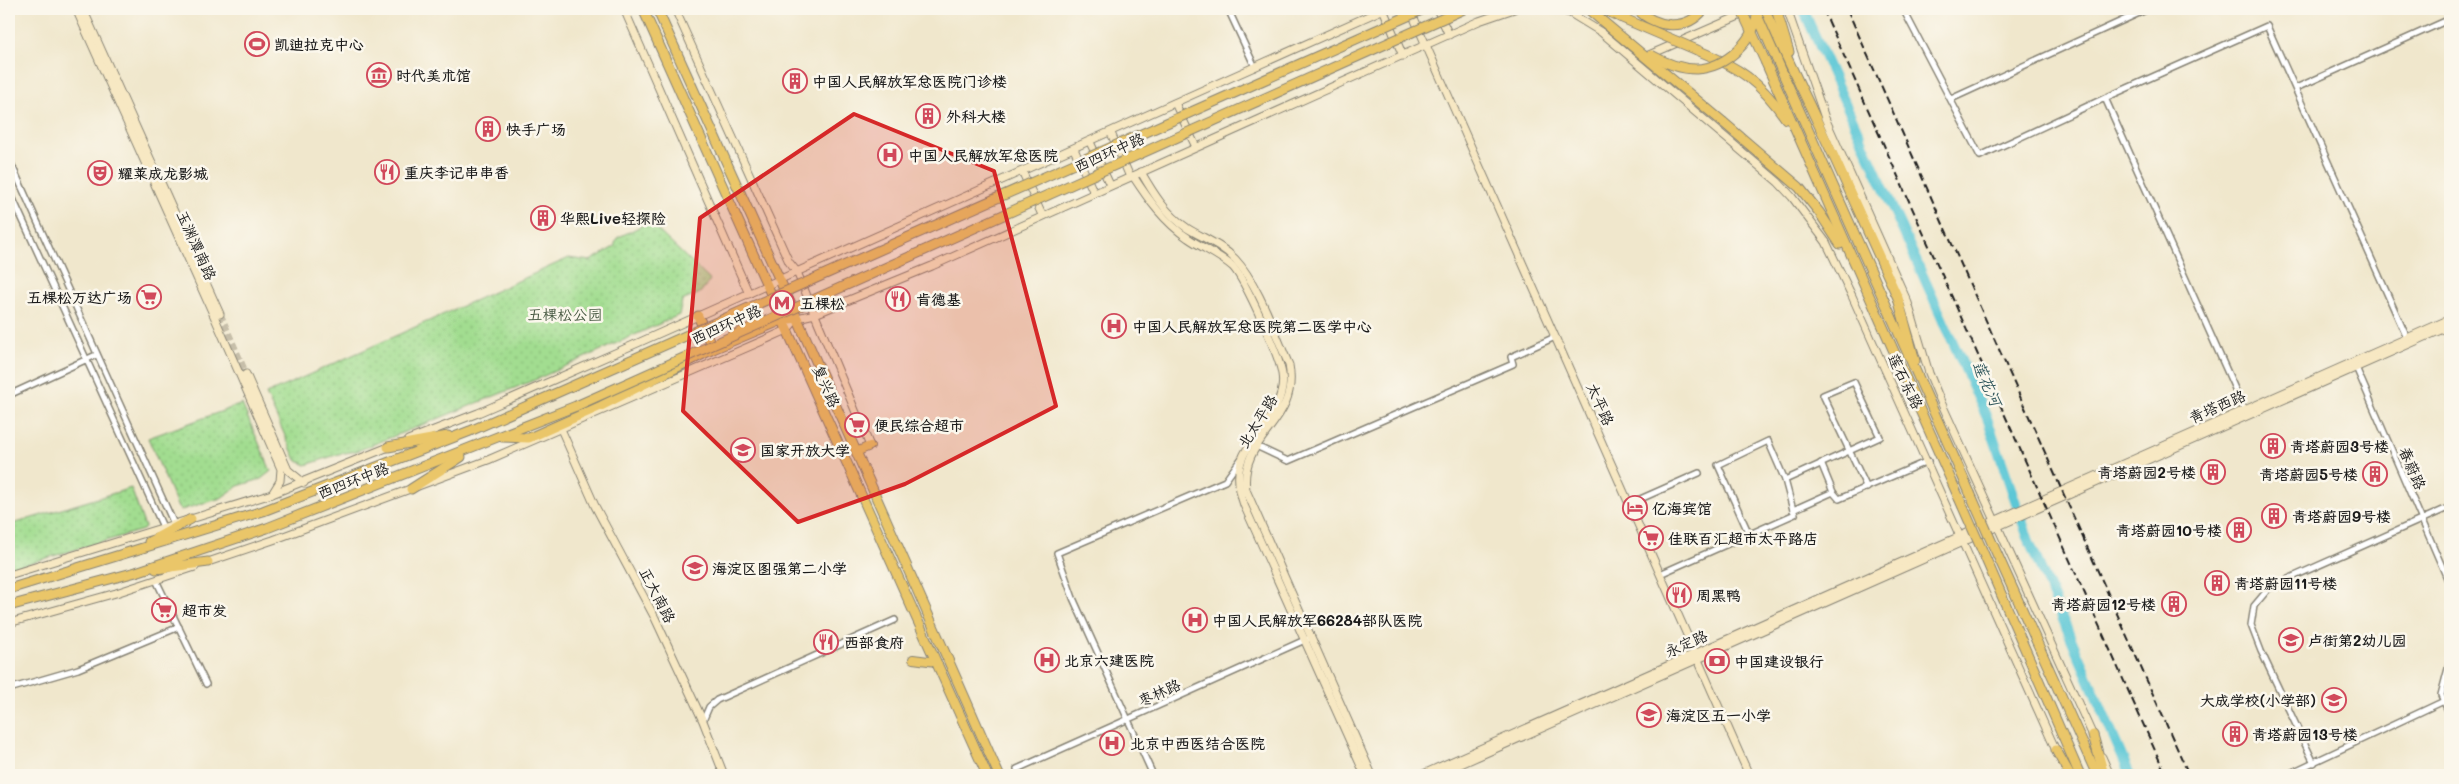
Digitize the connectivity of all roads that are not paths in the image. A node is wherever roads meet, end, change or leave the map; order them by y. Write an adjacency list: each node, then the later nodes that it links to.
1 (76, 9): 93 (street, 玉渊潭南路)
2 (83, 9): 57 (street, 玉渊潭南路)
3 (624, 9): 56 (street)
4 (643, 9): 55 (highway, 复兴路)
5 (657, 9): 54 (highway, 复兴路)
6 (675, 9): 53 (street)
7 (1228, 9): 33 (street)
8 (1383, 9): 31 (street); 33 (street, 西四环中路)
9 (1410, 9): 30 (street, 太平路)
10 (1424, 9): 76 (highway, 西四环中路, bridge)
11 (1437, 9): 28 (street)
12 (1464, 9): 77 (highway, 西四环中路, bridge)
13 (1514, 9): 28 (street, 西四环中路)
14 (1555, 9): 25 (street)
15 (1588, 9): 29 (highway, bridge)
16 (1603, 9): 40 (highway, bridge)
17 (1637, 9): 18 (highway)
18 (1704, 9)
19 (1742, 9): 40 (highway, 莲石东路, bridge)
20 (1756, 9): 29 (highway, bridge); 32 (street); 72 (highway, 莲石东路, bridge)
21 (1764, 9): 34 (highway)
22 (1787, 9): 100 (street, 莲石东路)
23 (1904, 9): 37 (street)
24 (2148, 9): 37 (street)
25 (1569, 11): 32 (street)
26 (1777, 13): 34 (highway)
27 (2450, 19): 35 (street)
28 (1449, 35): 30 (street, 西四环中路)
29 (1632, 44): 52 (highway, bridge)
30 (1426, 46): 31 (street, 西四环中路); 65 (street, 太平路)
31 (1403, 56): 42 (street, 西四环中路)
32 (1635, 62): 85 (street, 莲石东路)
33 (1255, 67): 38 (street, 西四环中路)
34 (1798, 81): 72 (highway)
35 (2296, 88): 36 (street); 66 (street)
36 (2105, 98): 37 (street); 74 (street)
37 (1950, 99)
38 (1175, 103): 39 (street, 西四环中路); 42 (street)
39 (1111, 133): 41 (street, 西四环中路); 47 (street, 北太平路)
40 (1798, 137): 52 (highway, 莲石东路)
41 (1090, 142): 43 (street, 西四环中路); 48 (street)
42 (1196, 147): 45 (street, 西四环中路)
43 (1074, 149): 46 (street, 西四环中路); 50 (street)
44 (9, 159): 68 (street)
45 (1141, 172): 47 (street, 西四环中路); 78 (street, 北太平路)
46 (1023, 173): 51 (street); 53 (street, 西四环中路)
47 (1131, 176): 48 (street, 西四环中路); 78 (street, 北太平路)
48 (1110, 186): 50 (street, 西四环中路)
49 (9, 190): 69 (street)
50 (1094, 192): 51 (street, 西四环中路)
51 (1042, 215): 58 (street, 西四环中路)
52 (1854, 266): 143 (highway, 莲石东路, bridge)
53 (797, 272): 54 (street, 西四环中路); 58 (street, 复兴路)
54 (780, 279): 55 (street, 西四环中路); 60 (highway, 复兴路)
55 (766, 285): 56 (street, 西四环中路); 62 (highway, 复兴路)
56 (749, 294): 59 (street, 西四环中路)
57 (220, 314)
58 (816, 314): 60 (street, 西四环中路); 80 (street, 复兴路)
59 (698, 316): 67 (highway); 81 (street, 西四环中路)
60 (797, 318): 62 (highway); 64 (street, 西四环中路); 83 (highway, 复兴路)
61 (2450, 319): 66 (street, 青塔西路)
62 (782, 320): 64 (highway, 复兴路); 67 (highway)
63 (2450, 326): 70 (street, 青塔西路)
64 (787, 330): 75 (street, 西四环中路); 121 (highway, 复兴路)
65 (1555, 337): 78 (street); 94 (street, 太平路)
66 (2407, 338): 70 (street, 青塔西路)
67 (713, 349): 77 (highway)
68 (96, 355): 69 (street); 101 (street)
69 (85, 360): 73 (street); 102 (street)
70 (2354, 364): 74 (street, 青塔西路); 97 (street, 青塔西路); 99 (street, 春蔚路)
71 (246, 374): 89 (street)
72 (1919, 380): 144 (highway, 莲石东路, bridge)
73 (9, 395)
74 (2244, 409): 97 (street, 青塔西路)
75 (561, 429): 91 (street, 西四环中路); 127 (street, 正大南路)
76 (470, 432): 81 (highway); 105 (highway, 西四环中路)
77 (500, 437): 79 (highway, 西四环中路)
78 (1253, 444): 84 (street, 北太平路); 117 (street, 北太平路)
79 (478, 446): 91 (highway); 107 (highway, 西四环中路)
80 (870, 446): 83 (main road)
81 (388, 447): 89 (street, 西四环中路)
82 (1849, 451): 82 (street); 86 (street); 90 (street)
83 (856, 452): 134 (highway, 复兴路)
84 (1243, 456): 117 (street, 北太平路); 126 (street)
85 (1928, 461): 90 (street); 104 (street, 莲石东路)
86 (1821, 463): 88 (street); 92 (street)
87 (1698, 473): 94 (street)
88 (1785, 480): 96 (street); 103 (street)
89 (304, 483): 93 (street, 西四环中路)
90 (1867, 488): 92 (street)
91 (411, 489): 106 (street, 西四环中路)
92 (1833, 492): 96 (street)
93 (272, 494): 98 (street, 西四环中路)
94 (1629, 504): 108 (street, 太平路)
95 (2450, 507): 99 (street)
96 (1793, 510): 103 (street)
97 (2024, 511): 100 (street, 青塔西路)
98 (191, 519): 101 (street, 西四环中路); 105 (highway)
99 (2421, 520): 111 (street, 春蔚路); 130 (street)
100 (1996, 523): 104 (street, 永定路); 128 (street, 莲石东路)
101 (174, 524): 102 (street, 西四环中路)
102 (163, 527): 109 (street, 西四环中路)
103 (1749, 534): 108 (street)
104 (1963, 539): 118 (street, 永定路); 129 (street, 莲石东路)
105 (132, 551): 112 (highway, 西四环中路)
106 (208, 562): 107 (highway); 110 (street, 西四环中路)
107 (136, 572): 113 (highway, 西四环中路)
108 (1660, 574): 118 (street, 太平路)
109 (9, 575)
110 (156, 580): 115 (street, 西四环中路); 116 (street)
111 (2450, 585)
112 (9, 588)
113 (10, 606)
114 (895, 620): 127 (street)
115 (9, 623)
116 (179, 626): 122 (street); 123 (street)
117 (1308, 639): 126 (street, 枣林路); 136 (street, 北太平路); 137 (street, 北太平路)
118 (1696, 657): 138 (street, 永定路); 139 (street, 永定路); 140 (street, 太平路)
119 (913, 658): 121 (main road)
120 (2450, 661): 124 (street)
121 (936, 662): 133 (highway, 复兴路)
122 (206, 684)
123 (9, 689)
124 (2444, 701): 125 (street); 130 (street)
125 (2450, 715)
126 (1128, 719): 131 (street, 枣林路); 135 (street)
127 (703, 720): 132 (street, 正大南路)
128 (2092, 735): 145 (highway); 146 (street, 莲石东路)
129 (2056, 750): 141 (street, 莲石东路); 142 (highway)
130 (2314, 763): 147 (street)
131 (1017, 768)
132 (724, 775)
133 (987, 775)
134 (999, 775)
135 (1153, 775)
136 (1365, 775)
137 (1372, 775)
138 (1421, 775)
139 (1436, 775)
140 (1749, 775)
141 (2065, 775)
142 (2070, 775)
143 (2080, 775)
144 (2097, 775)
145 (2104, 775)
146 (2110, 775)
147 (2286, 775)

